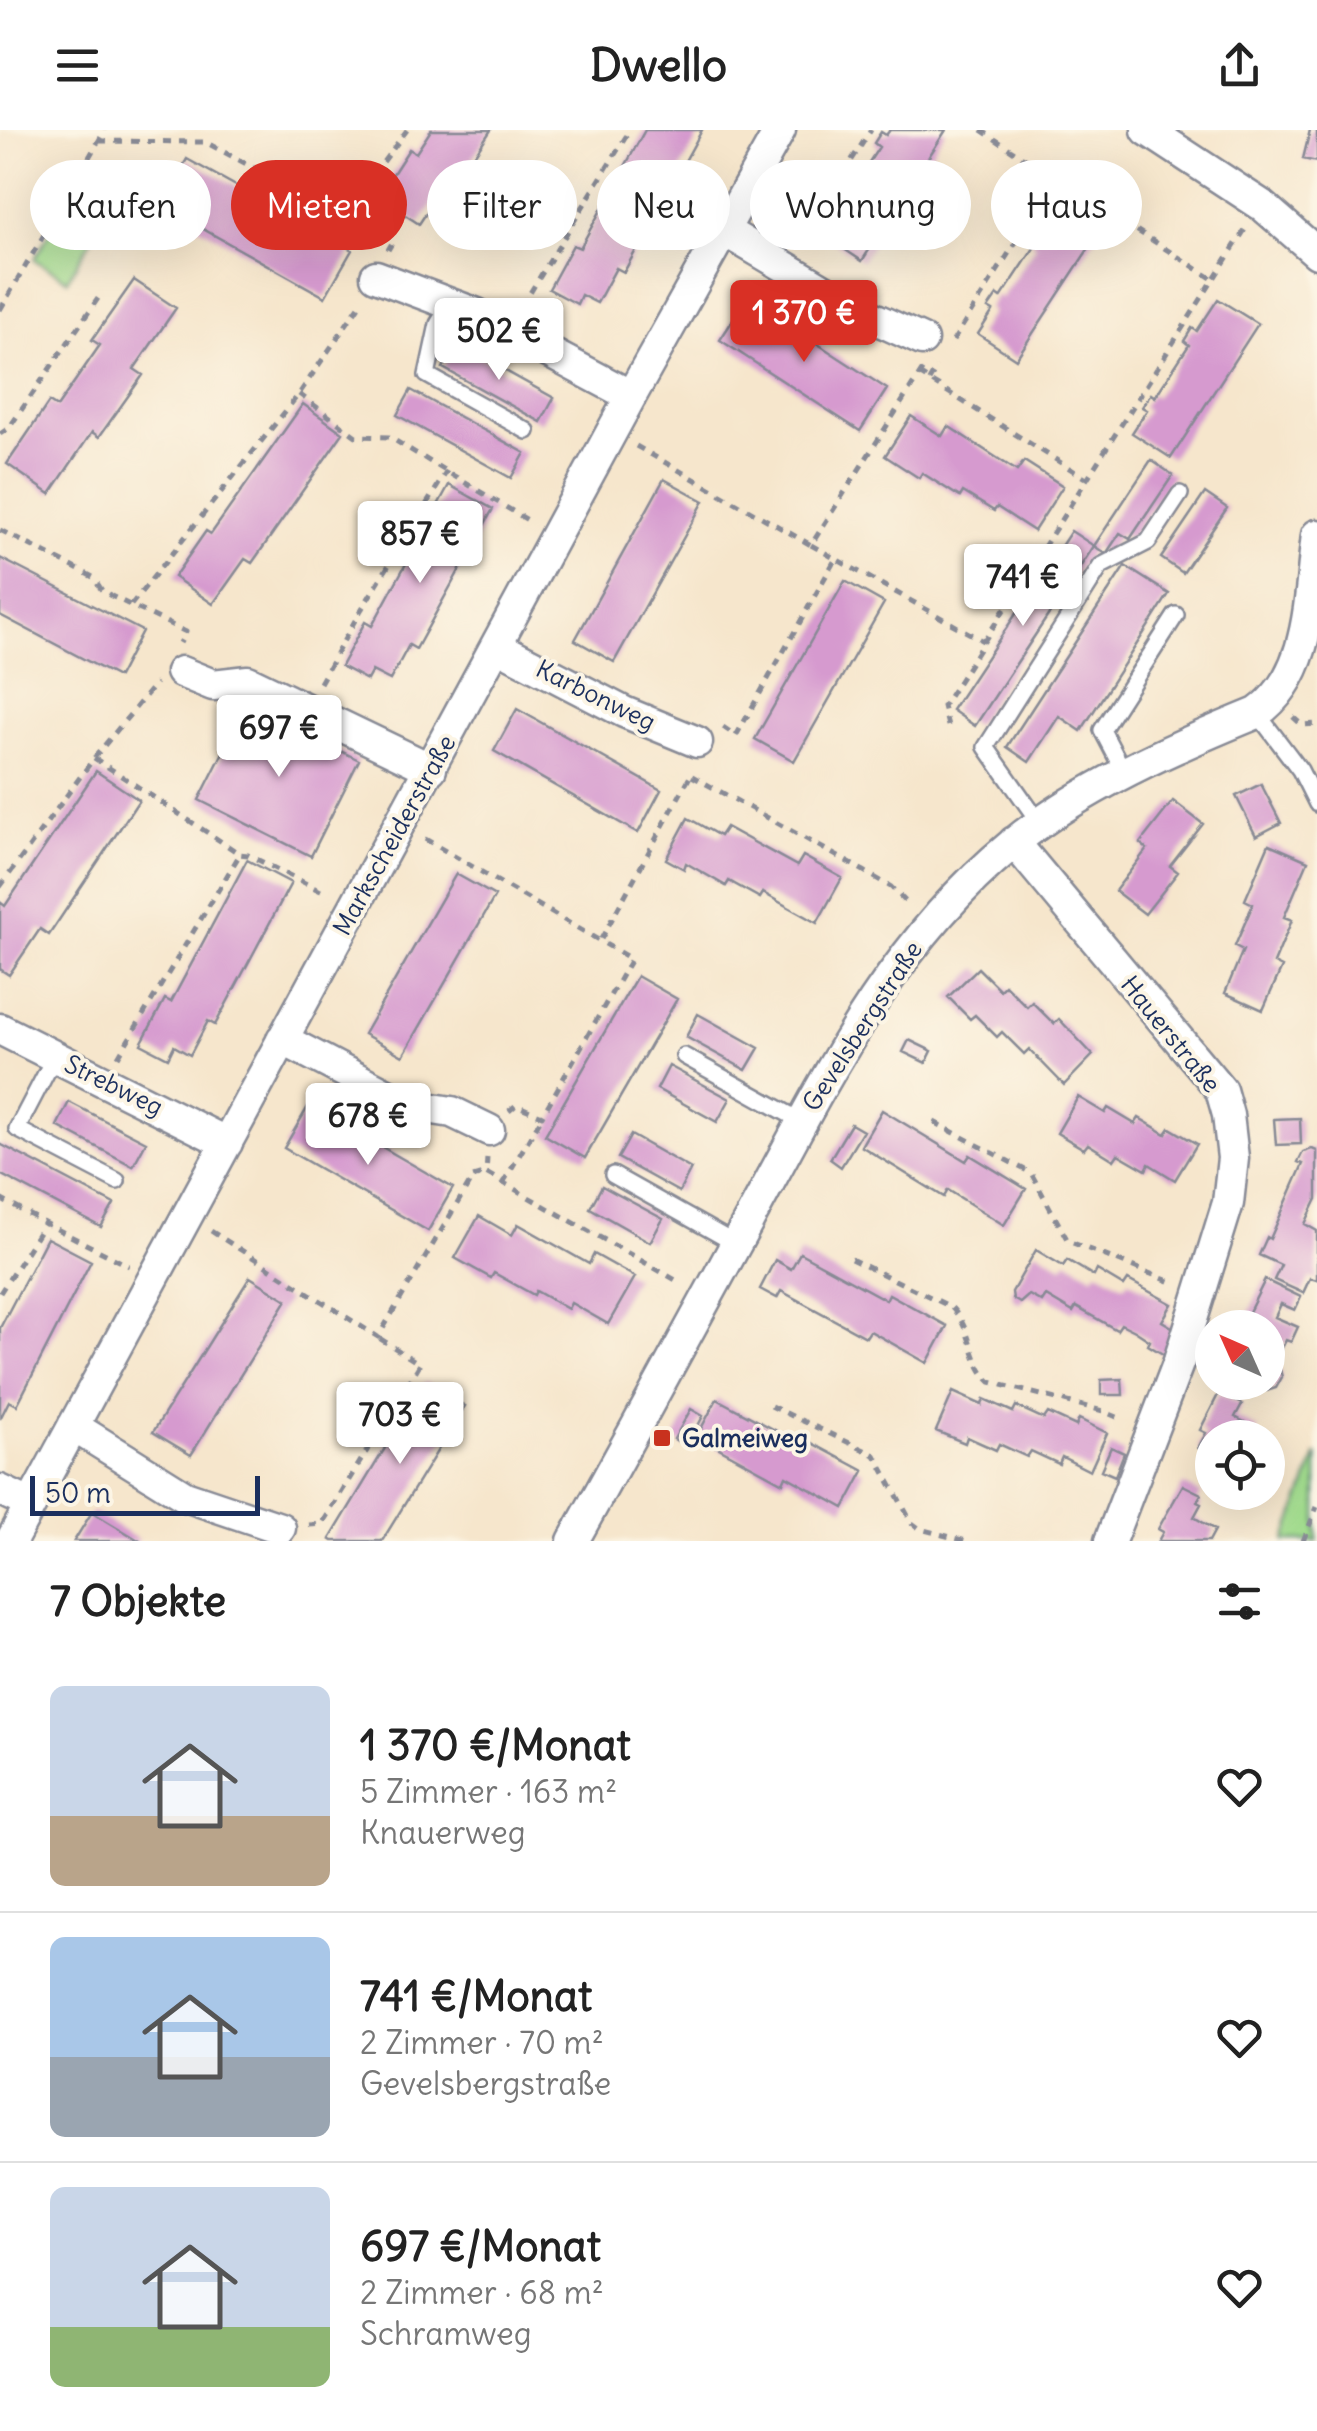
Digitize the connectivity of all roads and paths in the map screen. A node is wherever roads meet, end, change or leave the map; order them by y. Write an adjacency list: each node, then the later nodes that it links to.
1 (105, 130): 8 (path)
2 (407, 130): 10 (path)
3 (630, 130): 26 (path)
4 (780, 130): 13 (street, Markscheiderstraße)
5 (872, 130): 20 (path)
6 (981, 130): 11 (path)
7 (1147, 130): 12 (street)
8 (98, 141): 9 (path); 25 (path)
9 (241, 160)
10 (385, 160)
11 (1026, 160)
12 (1263, 206): 19 (street); 22 (path)
13 (730, 218)
14 (730, 234): 20 (street)
15 (1142, 234): 22 (path)
16 (388, 250): 21 (path)
17 (712, 250): 31 (street, Markscheiderstraße)
18 (1012, 250): 29 (path)
19 (1317, 253)
20 (784, 266): 27 (street)
21 (376, 276): 24 (street); 30 (path)
22 (1213, 279): 36 (path)
23 (99, 298): 34 (path)
24 (450, 304): 26 (street); 32 (lane)
25 (0, 310)
26 (507, 330): 31 (street)
27 (922, 340): 28 (path)
28 (919, 374): 29 (path); 41 (path)
29 (929, 380): 36 (path)
30 (299, 394): 35 (path); 43 (path)
31 (631, 396): 33 (street, Markscheiderstraße)
32 (527, 431)
33 (611, 433): 40 (street, Markscheiderstraße); 41 (path)
34 (0, 434)
35 (447, 472): 40 (path); 48 (path)
36 (1085, 478): 45 (path)
37 (1180, 494): 59 (lane)
38 (0, 530): 43 (path)
39 (1317, 535): 49 (street, Gevelsbergstraße)
40 (556, 536): 46 (street, Markscheiderstraße)
41 (811, 545): 42 (path)
42 (836, 558): 45 (path); 51 (path)
43 (131, 606): 47 (path)
44 (1176, 615): 55 (lane)
45 (984, 642): 50 (path)
46 (496, 646): 52 (street, Karbonweg); 54 (street, Markscheiderstraße)
47 (174, 669): 48 (street); 53 (path)
48 (306, 708): 54 (street)
49 (1257, 713): 55 (street, Gevelsbergstraße); 57 (lane)
50 (948, 726)
51 (736, 736)
52 (697, 742): 56 (path)
53 (94, 758): 61 (path); 62 (path)
54 (431, 769): 58 (street, Markscheiderstraße)
55 (1125, 774): 59 (street, Gevelsbergstraße)
56 (692, 776): 63 (path); 65 (path)
57 (1317, 804)
58 (401, 824): 64 (street, Markscheiderstraße); 65 (path)
59 (1041, 825): 60 (street, Gevelsbergstraße)
60 (1014, 842): 72 (street, Gevelsbergstraße); 88 (street, Hauerstraße)
61 (240, 854): 64 (path); 70 (path)
62 (0, 887)
63 (912, 907)
64 (355, 909): 67 (street, Markscheiderstraße)
65 (600, 941): 71 (path)
66 (0, 1030): 68 (street, Strebweg)
67 (282, 1040): 74 (street); 75 (street, Markscheiderstraße)
68 (55, 1056): 70 (street, Strebweg); 78 (lane)
69 (684, 1056): 72 (lane)
70 (104, 1079): 75 (street, Strebweg)
71 (542, 1116): 74 (path); 79 (path)
72 (801, 1121): 83 (street, Gevelsbergstraße)
73 (934, 1122): 88 (path)
74 (489, 1130): 76 (path)
75 (227, 1142): 81 (street, Markscheiderstraße)
76 (486, 1173): 79 (path); 89 (path)
77 (613, 1174): 83 (lane)
78 (117, 1180)
79 (503, 1183): 86 (path)
80 (0, 1200): 82 (path)
81 (187, 1216): 85 (street, Markscheiderstraße); 89 (path)
82 (45, 1223): 85 (path); 87 (path)
83 (736, 1244): 98 (street, Gevelsbergstraße)
84 (851, 1259): 92 (path)
85 (154, 1278): 91 (street, Markscheiderstraße)
86 (688, 1287)
87 (0, 1293)
88 (1200, 1294): 92 (street, Hauerstraße)
89 (378, 1337): 96 (path)
90 (771, 1406): 99 (path)
91 (73, 1426): 94 (street, Markscheiderstraße); 96 (street)
92 (1152, 1432): 100 (street, Hauerstraße)
93 (0, 1490): 94 (street)
94 (30, 1504): 97 (street, Markscheiderstraße)
95 (1317, 1506): 101 (path)
96 (280, 1528)
97 (11, 1541)
98 (573, 1541)
99 (966, 1541)
100 (1110, 1541)
101 (1303, 1541)

